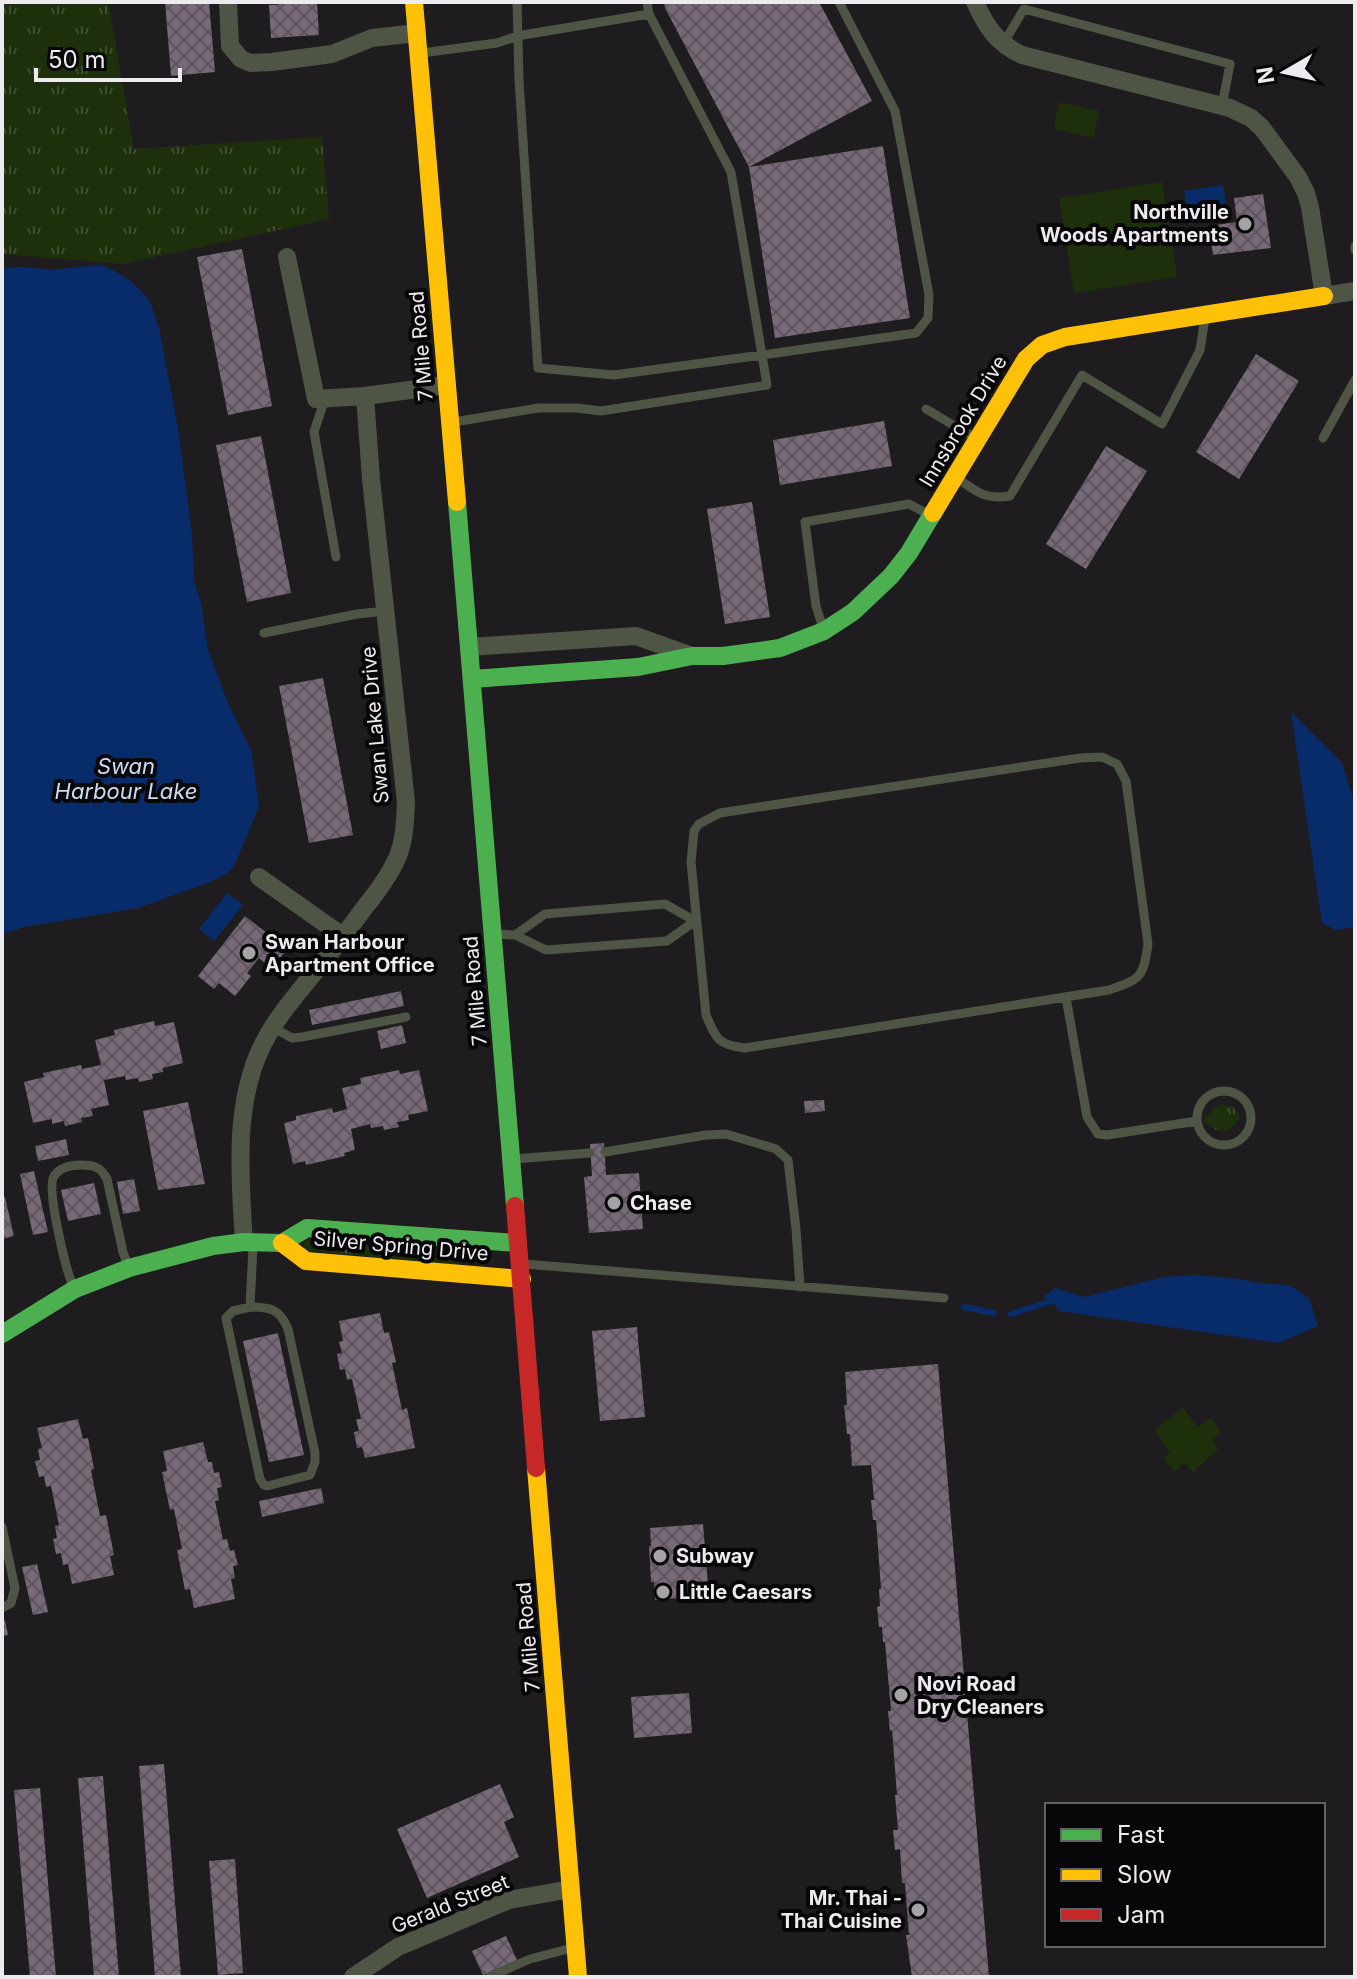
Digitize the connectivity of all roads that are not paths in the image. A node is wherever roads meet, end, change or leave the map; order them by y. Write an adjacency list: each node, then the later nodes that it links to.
1 (228, 2): 9 (street)
2 (414, 2): 9 (street, 7 Mile Road)
3 (517, 2): 10 (lane)
4 (647, 2): 8 (lane)
5 (839, 2): 18 (lane)
6 (975, 2): 11 (street)
7 (1022, 5): 11 (lane); 13 (lane)
8 (649, 14): 10 (lane); 18 (lane)
9 (417, 33): 12 (street, 7 Mile Road)
10 (517, 36): 12 (lane); 18 (lane)
11 (1003, 44): 13 (street)
12 (418, 53): 20 (street, 7 Mile Road)
13 (1222, 106): 16 (street)
14 (287, 257): 22 (street)
15 (1355, 291): 16 (street, Innsbrook Drive)
16 (1324, 296): 17 (street, Innsbrook Drive)
17 (1205, 315): 26 (street, Innsbrook Drive); 27 (lane)
18 (762, 355): 24 (lane)
19 (1355, 380): 25 (lane)
20 (447, 385): 21 (street); 24 (street, 7 Mile Road)
21 (365, 396): 22 (street); 30 (street, Swan Lake Drive)
22 (325, 398): 29 (lane)
23 (926, 409): 26 (lane)
24 (450, 423): 33 (street, 7 Mile Road)
25 (1323, 438)
26 (978, 439): 27 (street, Innsbrook Drive)
27 (955, 476): 28 (street, Innsbrook Drive)
28 (931, 515): 31 (street, Innsbrook Drive); 31 (lane)
29 (336, 557)
30 (386, 611): 32 (lane); 40 (street, Swan Lake Drive)
31 (824, 631): 34 (street, Innsbrook Drive)
32 (264, 633)
33 (469, 647): 34 (street, Innsbrook Drive); 35 (street, 7 Mile Road)
34 (692, 656): 35 (street, Innsbrook Drive)
35 (472, 679): 38 (street, 7 Mile Road)
36 (259, 877): 40 (street)
37 (695, 921): 39 (lane); 39 (lane); 41 (lane); 41 (lane)
38 (492, 934): 39 (lane); 47 (street, 7 Mile Road)
39 (515, 935)
40 (344, 937): 43 (street, Swan Lake Drive)
41 (1066, 997): 44 (lane)
42 (406, 1017): 43 (lane)
43 (272, 1027): 48 (street, Swan Lake Drive)
44 (1197, 1121): 44 (lane)
45 (605, 1152): 53 (lane)
46 (590, 1153): 47 (lane)
47 (512, 1159): 50 (street, 7 Mile Road)
48 (249, 1242): 49 (street, Silver Spring Drive); 51 (street, Silver Spring Drive); 56 (lane)
49 (282, 1243): 50 (street, Silver Spring Drive); 52 (street, Silver Spring Drive)
50 (518, 1243): 52 (street, 7 Mile Road)
51 (129, 1268): 54 (street, Silver Spring Drive); 54 (lane)
52 (521, 1271): 53 (lane); 60 (street, 7 Mile Road)
53 (800, 1287): 55 (lane)
54 (75, 1289): 57 (street, Silver Spring Drive)
55 (944, 1298)
56 (250, 1307): 56 (lane)
57 (2, 1334)
58 (2, 1527): 59 (lane)
59 (2, 1608)
60 (571, 1889): 61 (street, 7 Mile Road); 62 (street, Gerald Street)
61 (575, 1947): 63 (lane); 64 (street, 7 Mile Road)
62 (353, 1977)
63 (489, 1977)
64 (578, 1977)

